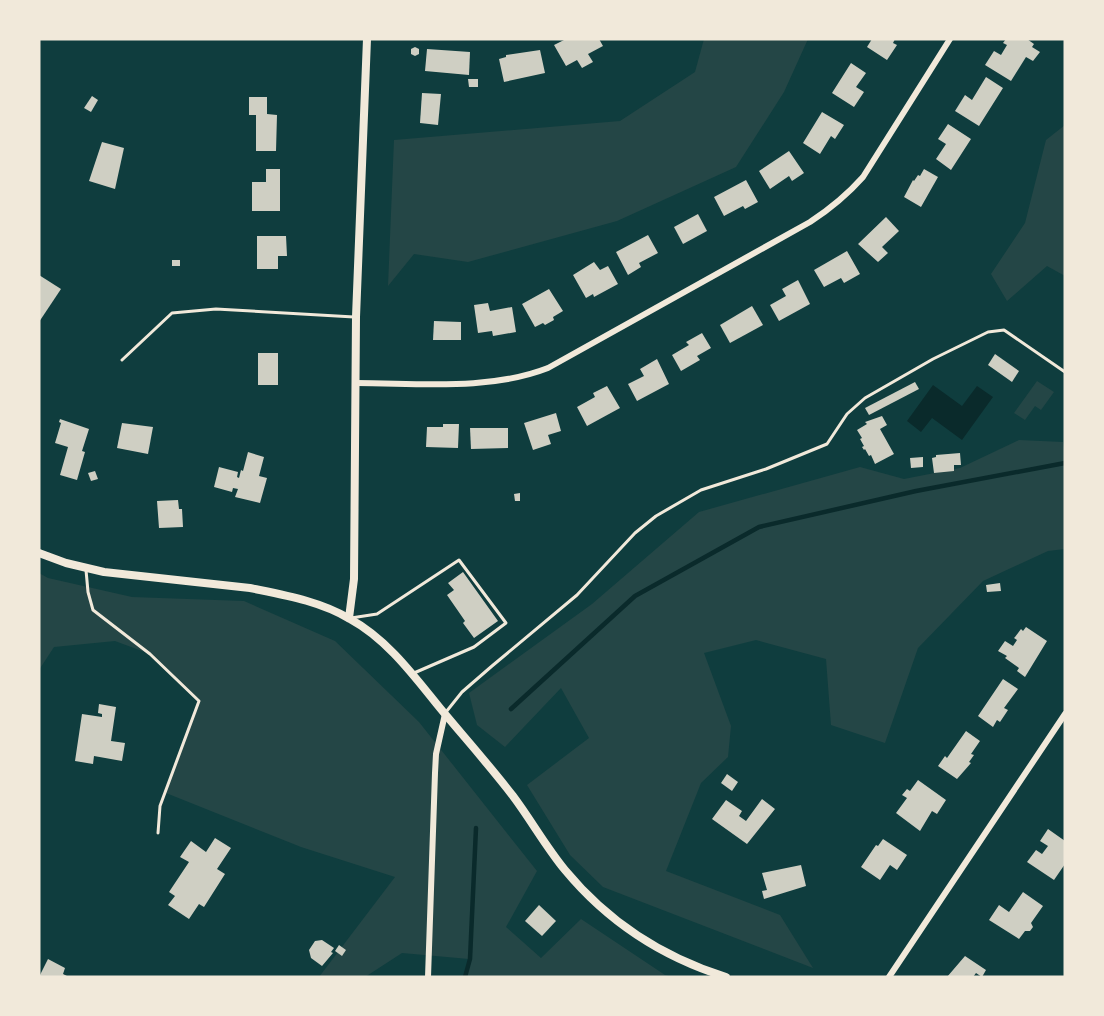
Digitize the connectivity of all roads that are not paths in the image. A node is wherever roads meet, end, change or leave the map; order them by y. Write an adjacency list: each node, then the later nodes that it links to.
1 (367, 39): 3 (street)
2 (950, 39): 6 (street)
3 (356, 317): 4 (lane); 6 (street)
4 (122, 360)
5 (1065, 372): 11 (lane)
6 (356, 383): 9 (street)
7 (39, 553): 8 (street)
8 (86, 568): 9 (street); 13 (lane)
9 (349, 618): 10 (street); 10 (lane)
10 (412, 674): 11 (street)
11 (445, 714): 14 (street); 15 (street)
12 (1065, 714): 16 (street)
13 (158, 833)
14 (428, 977)
15 (726, 977)
16 (889, 977)

